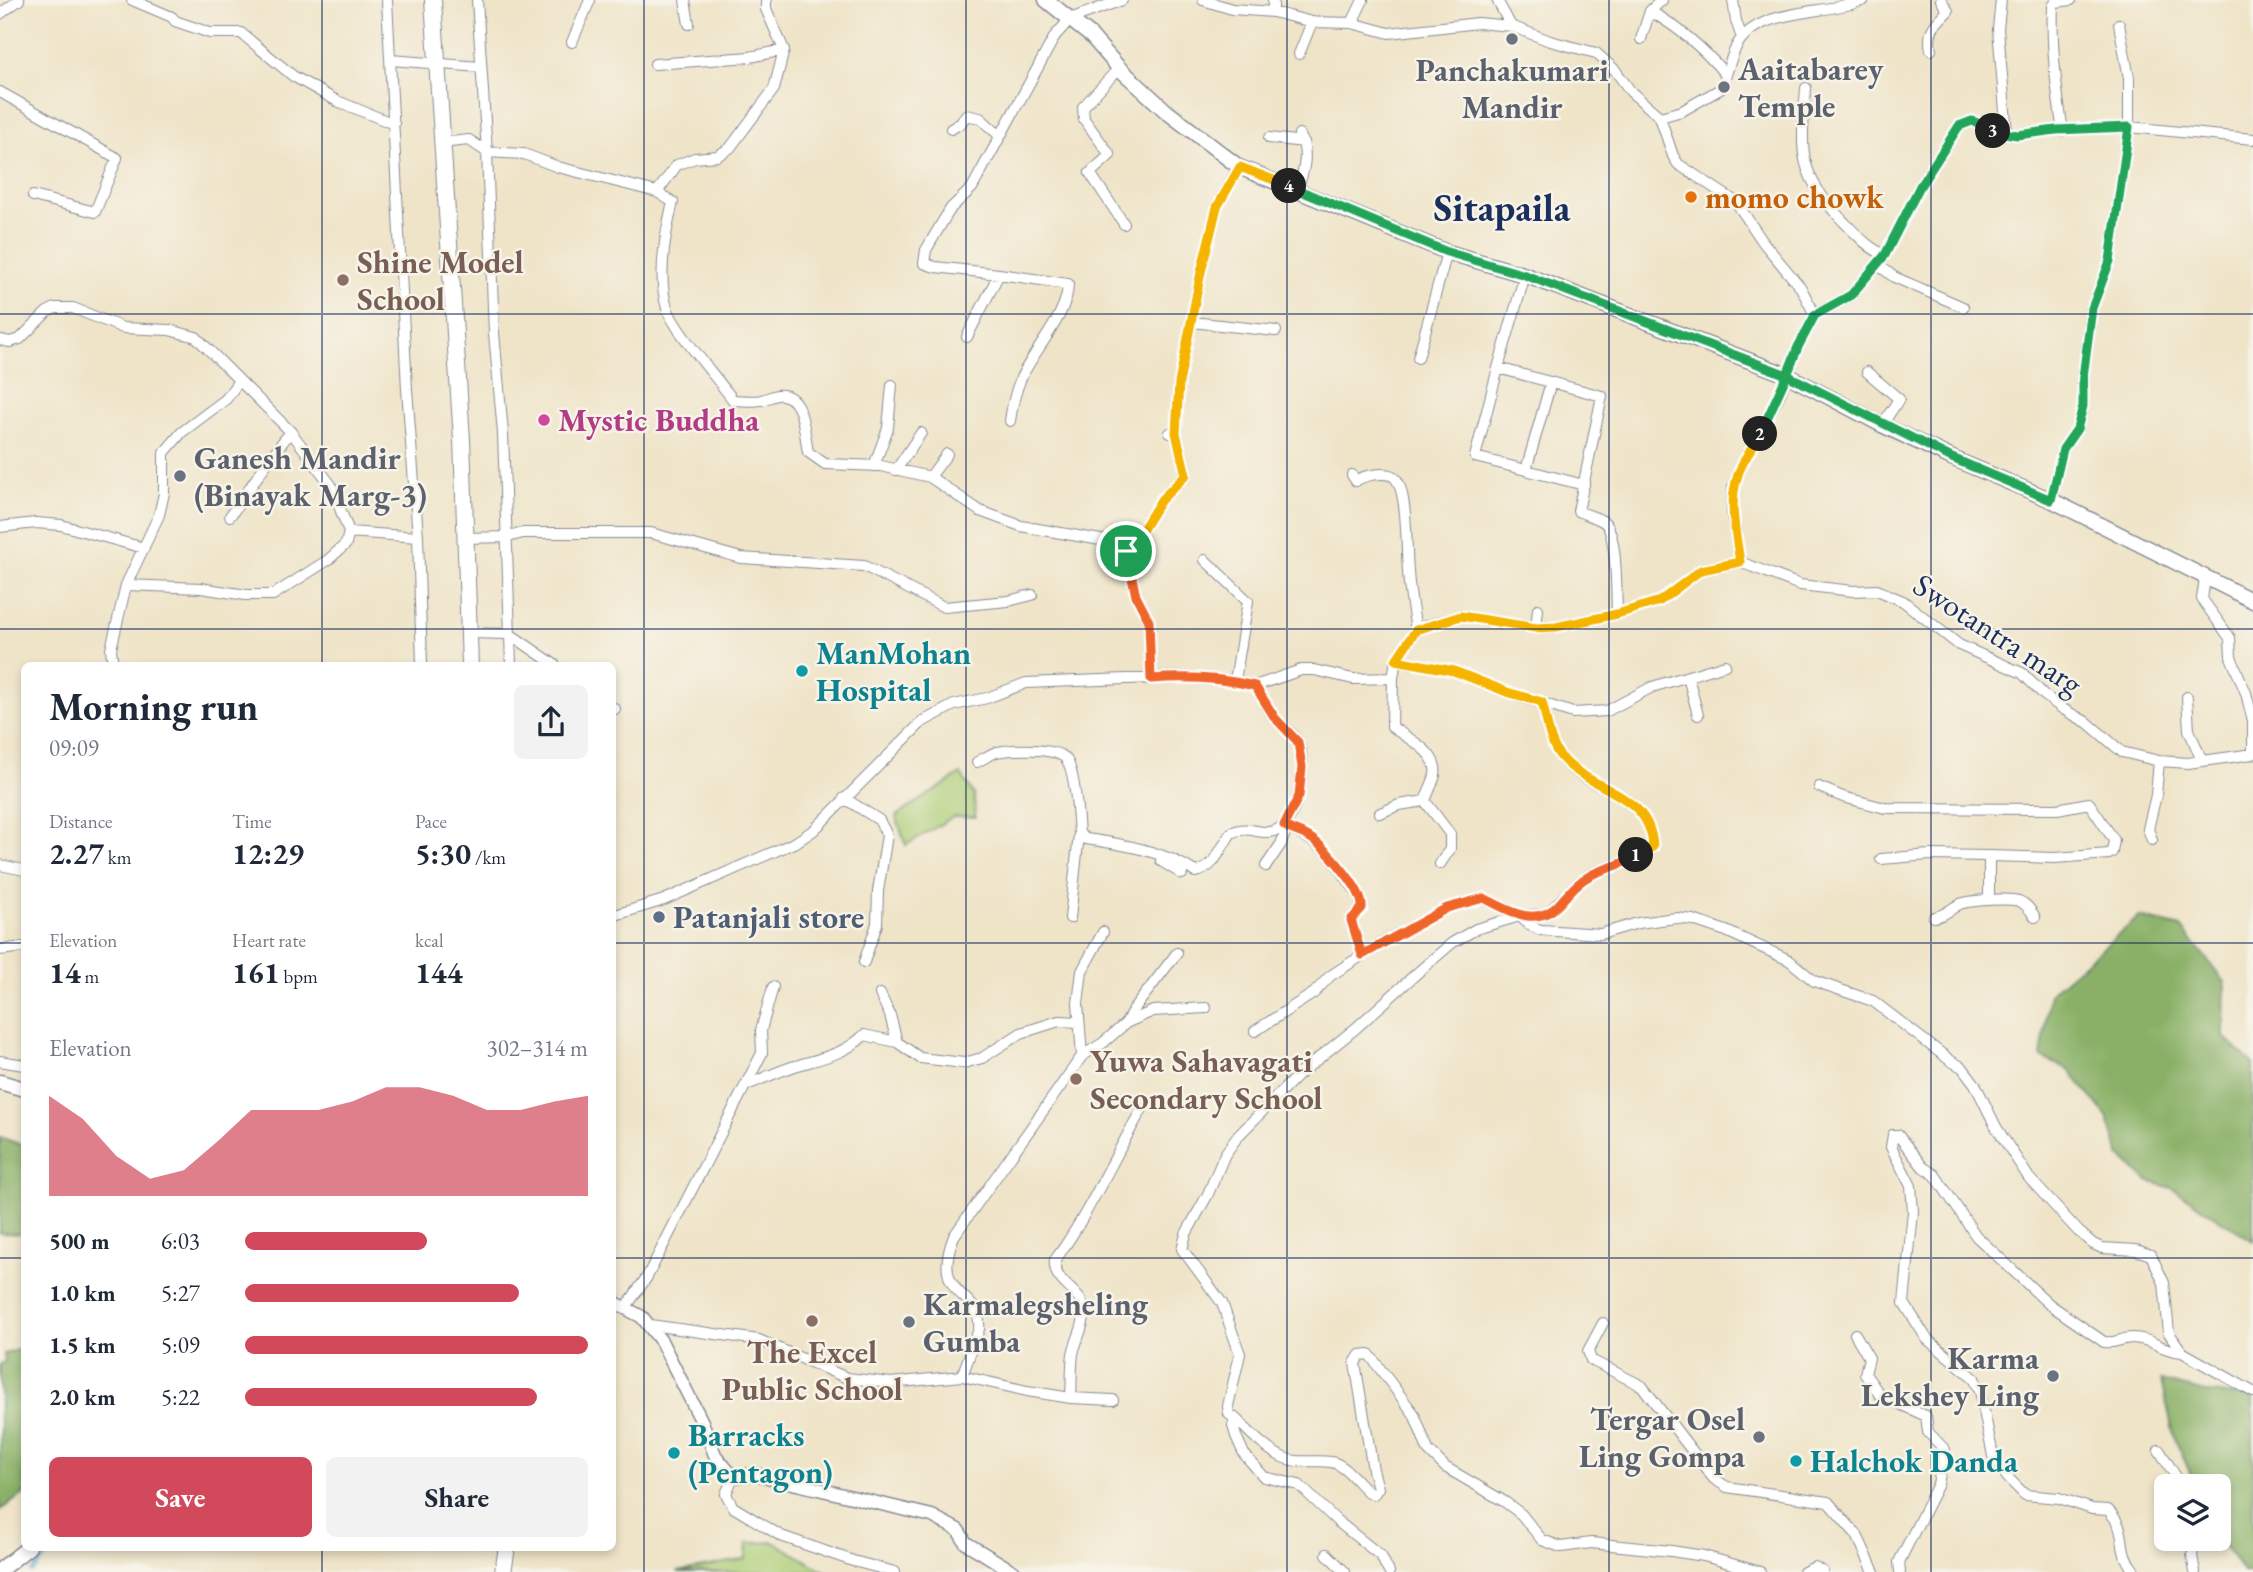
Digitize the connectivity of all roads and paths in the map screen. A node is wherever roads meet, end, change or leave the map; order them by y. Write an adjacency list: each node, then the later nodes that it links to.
1 (19, 0): 22 (street)
2 (132, 0): 43 (street)
3 (387, 0): 34 (street)
4 (433, 0): 36 (highway)
5 (477, 0): 37 (street)
6 (590, 0): 30 (street)
7 (685, 0): 26 (street)
8 (766, 0): 31 (street)
9 (1046, 0): 23 (main road)
10 (1122, 0): 23 (street)
11 (1203, 0): 21 (street)
12 (1273, 0): 21 (street)
13 (1363, 0): 25 (street)
14 (1497, 0): 28 (street)
15 (1662, 0): 39 (street)
16 (1733, 0): 29 (street)
17 (1864, 0): 29 (street)
18 (1941, 0): 32 (street)
19 (2001, 0): 47 (street)
20 (2071, 0): 46 (street)
21 (1273, 12): 24 (street)
22 (0, 15)
23 (1070, 19): 38 (main road); 48 (street)
24 (1312, 22): 25 (street); 33 (street)
25 (1352, 23): 28 (street)
26 (689, 24)
27 (2119, 24): 44 (street)
28 (1511, 26): 42 (street)
29 (1742, 38): 39 (street)
30 (572, 42)
31 (784, 50): 35 (street); 55 (street)
32 (1931, 50)
33 (1299, 54)
34 (391, 60): 36 (street); 43 (street)
35 (655, 64)
36 (438, 65): 37 (street); 51 (highway)
37 (480, 67): 52 (street)
38 (1119, 68): 53 (main road); 57 (street)
39 (1726, 75): 42 (street)
40 (1806, 88): 59 (street)
41 (0, 92): 56 (street)
42 (1660, 117): 64 (street)
43 (394, 124): 91 (street)
44 (2129, 127): 46 (street); 50 (street); 87 (street)
45 (951, 130): 48 (street)
46 (2063, 131): 47 (street)
47 (2007, 134): 59 (street)
48 (1000, 136): 61 (street)
49 (1269, 138): 54 (street)
50 (2253, 139)
51 (441, 143): 52 (street); 93 (highway)
52 (487, 152): 55 (street); 92 (street)
53 (1240, 167): 54 (main road); 65 (street)
54 (1296, 189): 58 (main road)
55 (657, 191): 81 (street)
56 (33, 196)
57 (1124, 224)
58 (1447, 252): 62 (main road); 69 (street)
59 (1885, 255): 60 (street)
60 (1877, 264): 63 (street); 64 (street)
61 (999, 274): 67 (street); 76 (street)
62 (1525, 275): 70 (street); 72 (main road)
63 (1963, 307)
64 (1815, 315): 72 (street)
65 (1192, 321): 66 (street); 95 (street)
66 (1276, 331)
67 (967, 337)
68 (0, 340): 73 (street)
69 (1418, 358)
70 (1498, 368): 74 (street); 83 (street)
71 (1867, 372): 77 (street)
72 (1787, 375): 77 (main road); 97 (street)
73 (238, 382): 78 (street); 94 (street)
74 (1551, 382): 83 (street); 86 (street)
75 (892, 385): 81 (street)
76 (1010, 421)
77 (1882, 425): 87 (main road)
78 (291, 432): 88 (street); 90 (street)
79 (921, 433): 82 (street)
80 (947, 454): 85 (street)
81 (874, 466): 82 (street)
82 (896, 470): 85 (street)
83 (1526, 470): 86 (street)
84 (1352, 475): 105 (street)
85 (930, 477): 95 (street)
86 (1584, 485): 103 (street)
87 (2051, 500): 98 (main road)
88 (230, 516)
89 (0, 527): 94 (street)
90 (349, 532): 91 (street); 99 (street)
91 (418, 537): 110 (street)
92 (508, 537): 93 (street); 100 (street); 107 (street)
93 (465, 538): 106 (highway)
94 (144, 548): 99 (street)
95 (1126, 551): 117 (street)
96 (1205, 560): 118 (street)
97 (1740, 562): 103 (street); 124 (street, Swotantra marg)
98 (2205, 578): 101 (main road); 123 (street)
99 (126, 585): 109 (street)
100 (1032, 595)
101 (2253, 601)
102 (1538, 609): 104 (street)
103 (1617, 614): 104 (street)
104 (1536, 628): 105 (street)
105 (1416, 630): 108 (street)
106 (469, 633): 107 (street); 111 (highway)
107 (510, 634): 112 (street); 113 (street)
108 (1396, 660): 116 (street); 121 (street)
109 (113, 662)
110 (422, 662)
111 (470, 662)
112 (511, 662)
113 (551, 662)
114 (1725, 665): 115 (street)
115 (1688, 677): 121 (street); 122 (street)
116 (1393, 678): 119 (street); 129 (street)
117 (1151, 679): 118 (street); 128 (street)
118 (1235, 681): 119 (street)
119 (1255, 686): 131 (street)
120 (2187, 697): 125 (street)
121 (1542, 702): 144 (street)
122 (1698, 715)
123 (2253, 754): 125 (street, Swotantra marg)
124 (2159, 761): 125 (street, Swotantra marg); 133 (street)
125 (2202, 761)
126 (977, 762): 132 (street)
127 (1819, 787): 135 (street)
128 (844, 798): 143 (street); 153 (street)
129 (1425, 801): 130 (street); 137 (street)
130 (1380, 813)
131 (1286, 826): 134 (street); 139 (street); 152 (street)
132 (1079, 834): 134 (street); 147 (street)
133 (2152, 840)
134 (1145, 851): 141 (street)
135 (1989, 856): 136 (street); 142 (street)
136 (1881, 859)
137 (1440, 864)
138 (0, 865): 140 (street)
139 (1266, 866)
140 (21, 869)
141 (1182, 874)
142 (1989, 900): 145 (street); 146 (street)
143 (616, 915)
144 (1520, 916): 152 (street); 173 (street); 178 (street)
145 (1934, 917)
146 (2035, 917)
147 (1070, 918)
148 (1103, 932): 157 (street)
149 (21, 947): 150 (street)
150 (0, 950)
151 (1177, 953): 158 (street)
152 (1362, 955): 159 (street)
153 (864, 962)
154 (774, 987): 165 (street)
155 (880, 994): 160 (street)
156 (1206, 1008): 158 (street)
157 (1079, 1022): 160 (street); 161 (street)
158 (1126, 1023): 161 (street)
159 (1255, 1031)
160 (897, 1042): 165 (street)
161 (1082, 1056): 174 (street)
162 (0, 1061): 163 (street)
163 (21, 1064)
164 (0, 1082): 166 (main road)
165 (747, 1085): 169 (street)
166 (21, 1088)
167 (1142, 1111): 176 (street)
168 (616, 1303): 169 (street)
169 (626, 1307): 171 (street)
170 (1603, 1323): 195 (street)
171 (650, 1325): 174 (street); 181 (street)
172 (1855, 1334): 196 (street)
173 (2182, 1352): 175 (street); 197 (street)
174 (962, 1376): 176 (street)
175 (2253, 1392)
176 (1071, 1398): 177 (street)
177 (1113, 1400)
178 (1235, 1419): 191 (street); 192 (street)
179 (2159, 1450): 180 (street)
180 (2174, 1474)
181 (733, 1476): 188 (street); 189 (street)
182 (24, 1551): 186 (main road)
183 (506, 1551): 187 (highway)
184 (2193, 1551): 198 (street)
185 (1327, 1554): 190 (street)
186 (0, 1570)
187 (503, 1572)
188 (895, 1572)
189 (1014, 1572)
190 (1345, 1572)
191 (1389, 1572)
192 (1760, 1572)
193 (1804, 1572): 194 (street)
194 (1823, 1572)
195 (1874, 1572)
196 (1900, 1572)
197 (2135, 1572)
198 (2195, 1572)

